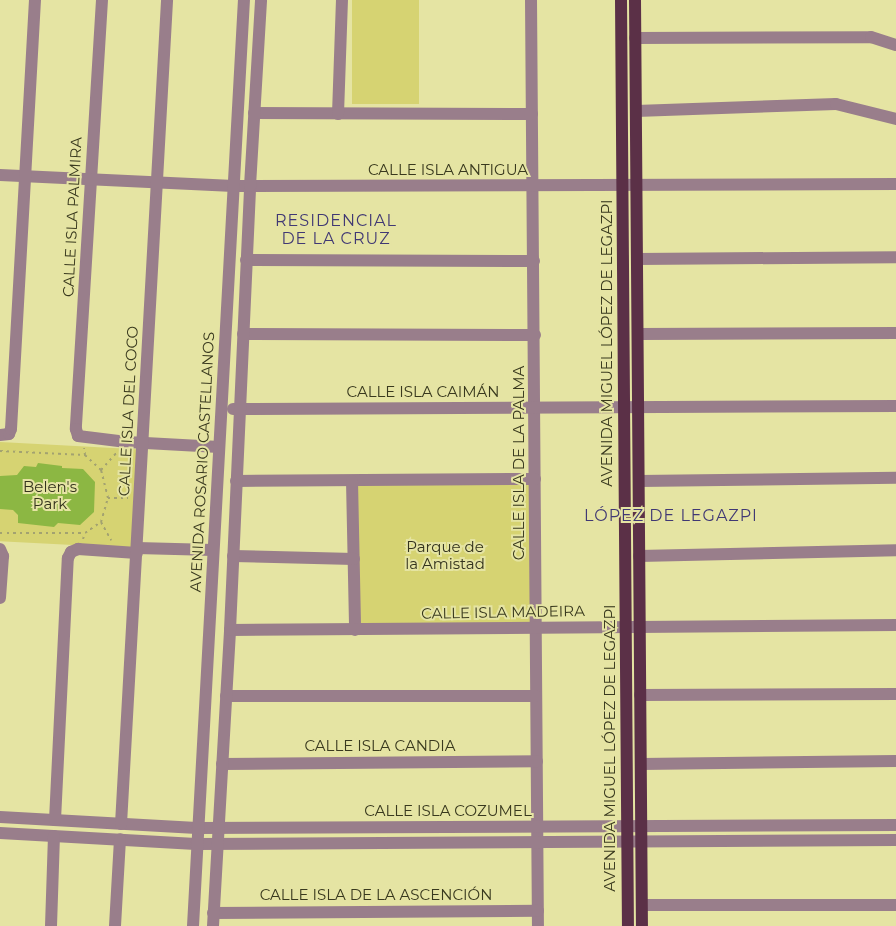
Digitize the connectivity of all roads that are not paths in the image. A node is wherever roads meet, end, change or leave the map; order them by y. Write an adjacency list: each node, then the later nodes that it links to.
1 (35, 0): 18 (street)
2 (102, 0): 19 (street, CALLE ISLA PALMIRA)
3 (167, 0): 20 (street, CALLE ISLA DEL COCO)
4 (244, 0): 23 (street, AVENIDA ROSARIO CASTELLANOS)
5 (261, 0): 13 (street)
6 (342, 0): 14 (street)
7 (531, 0): 15 (street, CALLE ISLA DE LA PALMA)
8 (621, 0): 26 (main road, AVENIDA MIGUEL LÓPEZ DE LEGAZPI)
9 (635, 0): 10 (main road, AVENIDA MIGUEL LÓPEZ DE LEGAZPI)
10 (635, 38): 11 (street); 12 (main road, AVENIDA MIGUEL LÓPEZ DE LEGAZPI)
11 (896, 44)
12 (636, 111): 16 (street); 22 (main road, AVENIDA MIGUEL LÓPEZ DE LEGAZPI)
13 (254, 112): 14 (street); 24 (street)
14 (338, 114): 15 (street)
15 (532, 114): 25 (street, CALLE ISLA DE LA PALMA)
16 (896, 119)
17 (0, 175): 18 (street, CALLE ISLA ANTIGUA)
18 (24, 176): 19 (street, CALLE ISLA ANTIGUA); 42 (street)
19 (91, 180): 20 (street, CALLE ISLA ANTIGUA); 43 (street, CALLE ISLA PALMIRA)
20 (157, 184): 23 (street, CALLE ISLA ANTIGUA); 43 (street, CALLE ISLA DEL COCO)
21 (896, 184): 22 (street, CALLE ISLA ANTIGUA)
22 (636, 185): 26 (street, CALLE ISLA ANTIGUA); 28 (main road, AVENIDA MIGUEL LÓPEZ DE LEGAZPI)
23 (234, 186): 24 (street, CALLE ISLA ANTIGUA); 41 (street, AVENIDA ROSARIO CASTELLANOS)
24 (250, 186): 25 (street, CALLE ISLA ANTIGUA); 29 (street)
25 (533, 186): 26 (street, CALLE ISLA ANTIGUA); 30 (street, CALLE ISLA DE LA PALMA)
26 (622, 186): 37 (main road, AVENIDA MIGUEL LÓPEZ DE LEGAZPI)
27 (896, 256): 28 (street); 31 (street)
28 (637, 259): 34 (main road, AVENIDA MIGUEL LÓPEZ DE LEGAZPI)
29 (246, 260): 30 (street); 33 (street)
30 (534, 261): 35 (street, CALLE ISLA DE LA PALMA)
31 (896, 265)
32 (896, 333): 34 (street)
33 (243, 334): 35 (street); 39 (street)
34 (638, 334): 38 (main road, AVENIDA MIGUEL LÓPEZ DE LEGAZPI)
35 (534, 335): 40 (street, CALLE ISLA DE LA PALMA)
36 (896, 406): 38 (street, CALLE ISLA CAIMÁN)
37 (624, 407): 38 (street, CALLE ISLA CAIMÁN); 40 (street, CALLE ISLA CAIMÁN); 59 (main road, AVENIDA MIGUEL LÓPEZ DE LEGAZPI)
38 (638, 407): 49 (main road, AVENIDA MIGUEL LÓPEZ DE LEGAZPI)
39 (240, 408): 40 (street, CALLE ISLA CAIMÁN); 41 (street, CALLE ISLA CAIMÁN); 47 (street)
40 (535, 408): 46 (street, CALLE ISLA DE LA PALMA)
41 (221, 409): 44 (street, AVENIDA ROSARIO CASTELLANOS)
42 (4, 435)
43 (142, 443): 44 (street); 53 (street, CALLE ISLA DEL COCO)
44 (219, 447): 51 (street, AVENIDA ROSARIO CASTELLANOS)
45 (896, 478): 49 (street)
46 (536, 479): 48 (street); 61 (street, CALLE ISLA DE LA PALMA)
47 (236, 481): 48 (street); 54 (street)
48 (352, 481): 56 (street)
49 (639, 481): 55 (main road, AVENIDA MIGUEL LÓPEZ DE LEGAZPI)
50 (0, 549): 57 (street)
51 (213, 550): 53 (street); 80 (street, AVENIDA ROSARIO CASTELLANOS)
52 (896, 550): 55 (street)
53 (137, 551): 73 (street); 74 (street, CALLE ISLA DEL COCO)
54 (233, 556): 56 (street); 62 (street)
55 (639, 556): 60 (main road, AVENIDA MIGUEL LÓPEZ DE LEGAZPI)
56 (354, 559): 63 (street)
57 (0, 598)
58 (896, 625): 60 (street, CALLE ISLA MADEIRA)
59 (626, 627): 60 (street, CALLE ISLA MADEIRA); 61 (street, CALLE ISLA MADEIRA); 78 (main road, AVENIDA MIGUEL LÓPEZ DE LEGAZPI)
60 (640, 627): 65 (main road, AVENIDA MIGUEL LÓPEZ DE LEGAZPI)
61 (536, 628): 63 (street, CALLE ISLA MADEIRA); 67 (street, CALLE ISLA DE LA PALMA)
62 (230, 630): 63 (street, CALLE ISLA MADEIRA); 66 (street)
63 (355, 630)
64 (896, 694): 65 (street)
65 (640, 695): 71 (main road, AVENIDA MIGUEL LÓPEZ DE LEGAZPI)
66 (226, 696): 67 (street); 70 (street)
67 (536, 696): 68 (street, CALLE ISLA DE LA PALMA)
68 (537, 761): 70 (street, CALLE ISLA CANDIA); 77 (street, CALLE ISLA DE LA PALMA)
69 (896, 761): 71 (street)
70 (222, 764): 76 (street)
71 (641, 764): 79 (main road, AVENIDA MIGUEL LÓPEZ DE LEGAZPI)
72 (0, 817): 73 (street, CALLE ISLA COZUMEL)
73 (55, 820): 74 (street, CALLE ISLA COZUMEL)
74 (121, 824): 80 (street, CALLE ISLA COZUMEL)
75 (896, 825): 79 (street, CALLE ISLA COZUMEL)
76 (218, 827): 77 (street, CALLE ISLA COZUMEL); 80 (street, CALLE ISLA COZUMEL); 87 (street)
77 (538, 827): 78 (street, CALLE ISLA COZUMEL); 88 (street, CALLE ISLA DE LA PALMA)
78 (627, 827): 79 (street, CALLE ISLA COZUMEL); 85 (main road, AVENIDA MIGUEL LÓPEZ DE LEGAZPI)
79 (641, 827): 86 (main road, AVENIDA MIGUEL LÓPEZ DE LEGAZPI)
80 (198, 828): 89 (street, AVENIDA ROSARIO CASTELLANOS)
81 (0, 833): 82 (street)
82 (54, 836): 83 (street); 94 (street)
83 (120, 840): 89 (street); 95 (street)
84 (896, 840): 86 (street)
85 (627, 842): 86 (street); 88 (street); 99 (main road, AVENIDA MIGUEL LÓPEZ DE LEGAZPI)
86 (641, 842): 91 (main road, AVENIDA MIGUEL LÓPEZ DE LEGAZPI)
87 (217, 843): 88 (street); 89 (street); 93 (street)
88 (538, 843): 92 (street, CALLE ISLA DE LA PALMA)
89 (196, 844): 96 (street, AVENIDA ROSARIO CASTELLANOS)
90 (896, 905): 91 (street)
91 (642, 906): 100 (main road, AVENIDA MIGUEL LÓPEZ DE LEGAZPI)
92 (538, 910): 93 (street, CALLE ISLA DE LA ASCENCIÓN); 98 (street, CALLE ISLA DE LA PALMA)
93 (213, 913): 97 (street)
94 (50, 926)
95 (116, 926)
96 (193, 926)
97 (213, 926)
98 (538, 926)
99 (628, 926)
100 (642, 926)

